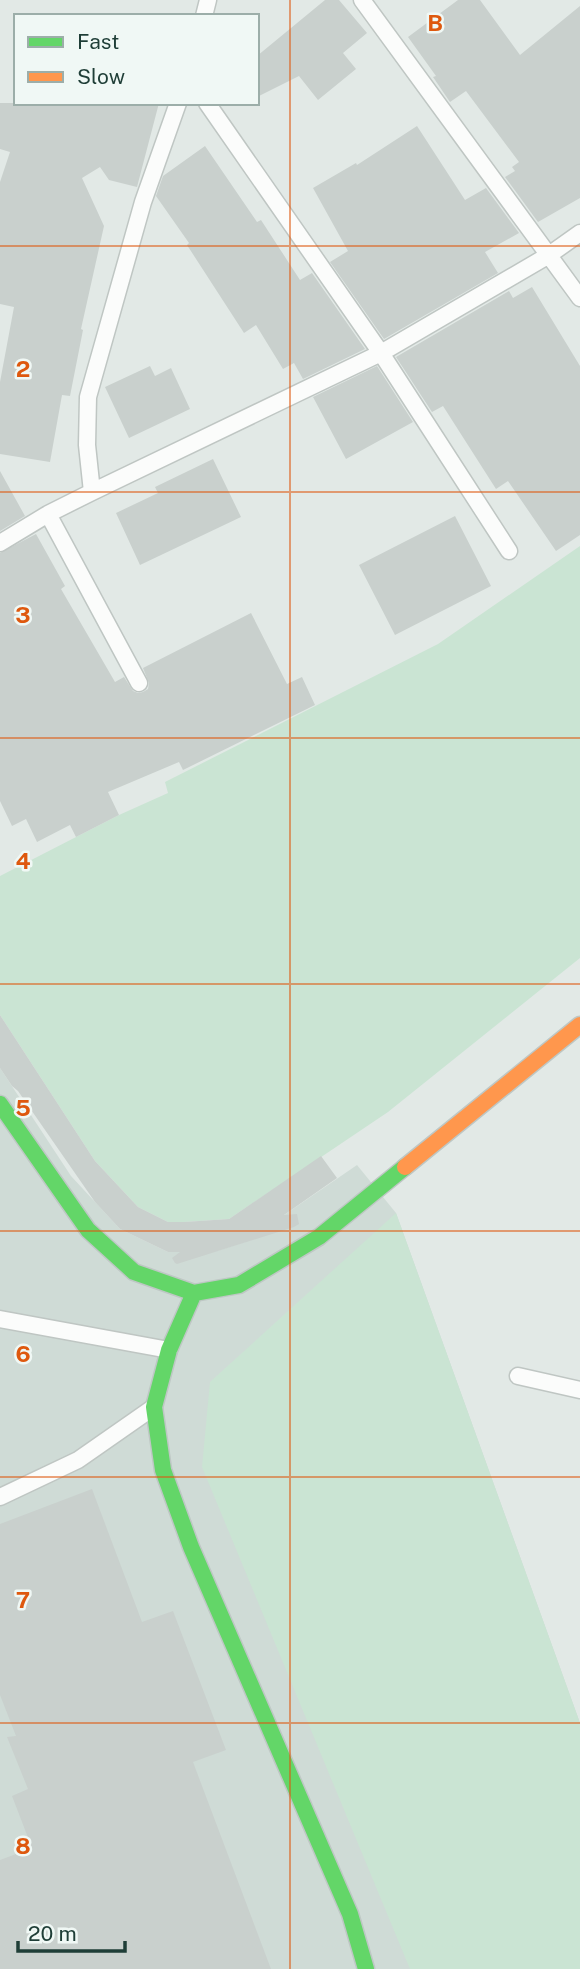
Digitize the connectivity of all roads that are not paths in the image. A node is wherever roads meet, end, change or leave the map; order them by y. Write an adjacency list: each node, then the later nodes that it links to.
1 (362, 0): 5 (lane)
2 (177, 105): 8 (lane)
3 (208, 105): 7 (lane)
4 (580, 233): 5 (lane)
5 (549, 256): 6 (lane); 7 (lane)
6 (580, 298)
7 (381, 353): 8 (lane); 11 (lane)
8 (92, 492): 9 (lane)
9 (48, 514): 10 (lane); 12 (lane)
10 (0, 543)
11 (509, 551)
12 (139, 684)
13 (580, 1026): 15 (street)
14 (0, 1104): 15 (street)
15 (194, 1293): 17 (street)
16 (0, 1319): 17 (lane)
17 (169, 1350): 20 (street)
18 (518, 1376): 19 (lane)
19 (580, 1390)
20 (154, 1407): 21 (lane); 22 (street)
21 (0, 1497)
22 (366, 1969)

